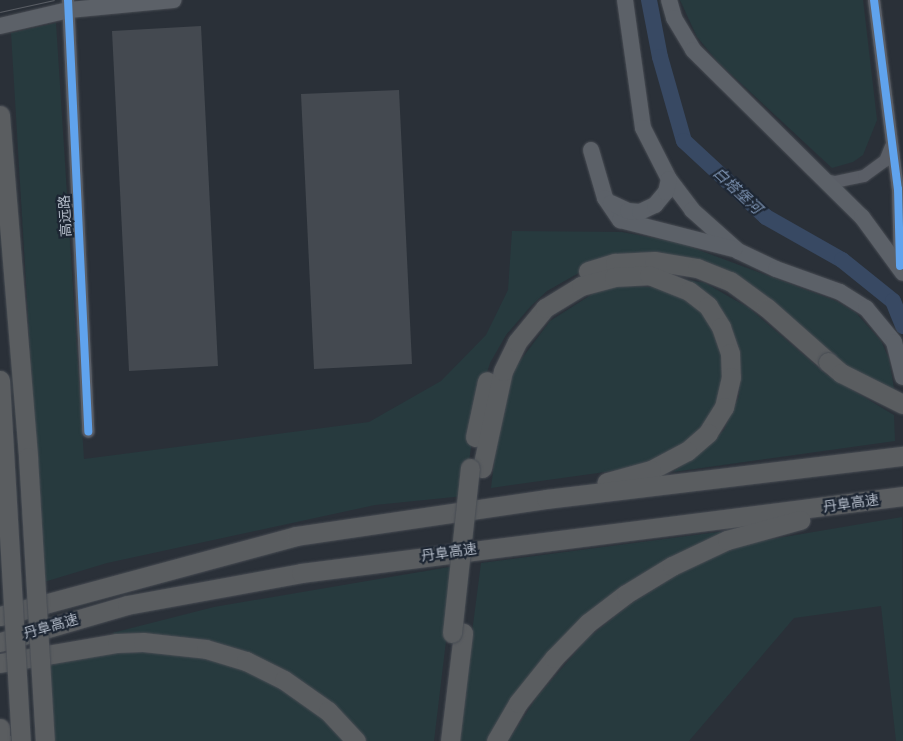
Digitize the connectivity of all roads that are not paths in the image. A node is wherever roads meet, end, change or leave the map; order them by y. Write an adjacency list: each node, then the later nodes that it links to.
1 (174, 0): 5 (main road)
2 (625, 0): 10 (main road)
3 (669, 0): 11 (main road)
4 (874, 0): 8 (street)
5 (69, 5): 6 (main road); 18 (street, 高远路)
6 (0, 26)
7 (0, 115): 31 (highway, bridge)
8 (892, 144): 11 (street); 14 (street)
9 (591, 150): 12 (main road)
10 (669, 179): 12 (main road); 13 (main road)
11 (826, 180): 14 (main road)
12 (605, 198): 13 (main road)
13 (738, 251): 15 (main road)
14 (902, 270)
15 (903, 377)
16 (0, 380): 30 (highway, bridge)
17 (903, 404): 20 (highway, bridge)
18 (88, 432)
19 (903, 456): 22 (highway)
20 (476, 468): 22 (highway); 25 (highway)
21 (903, 496): 23 (highway, 丹阜高速)
22 (546, 499): 24 (highway)
23 (866, 503): 26 (highway, 丹阜高速); 35 (highway)
24 (0, 616)
25 (457, 633): 33 (highway); 34 (highway)
26 (0, 642)
27 (0, 664): 32 (highway)
28 (0, 728): 29 (highway)
29 (1, 741)
30 (21, 741)
31 (45, 741)
32 (356, 741)
33 (439, 741)
34 (450, 741)
35 (496, 741)

